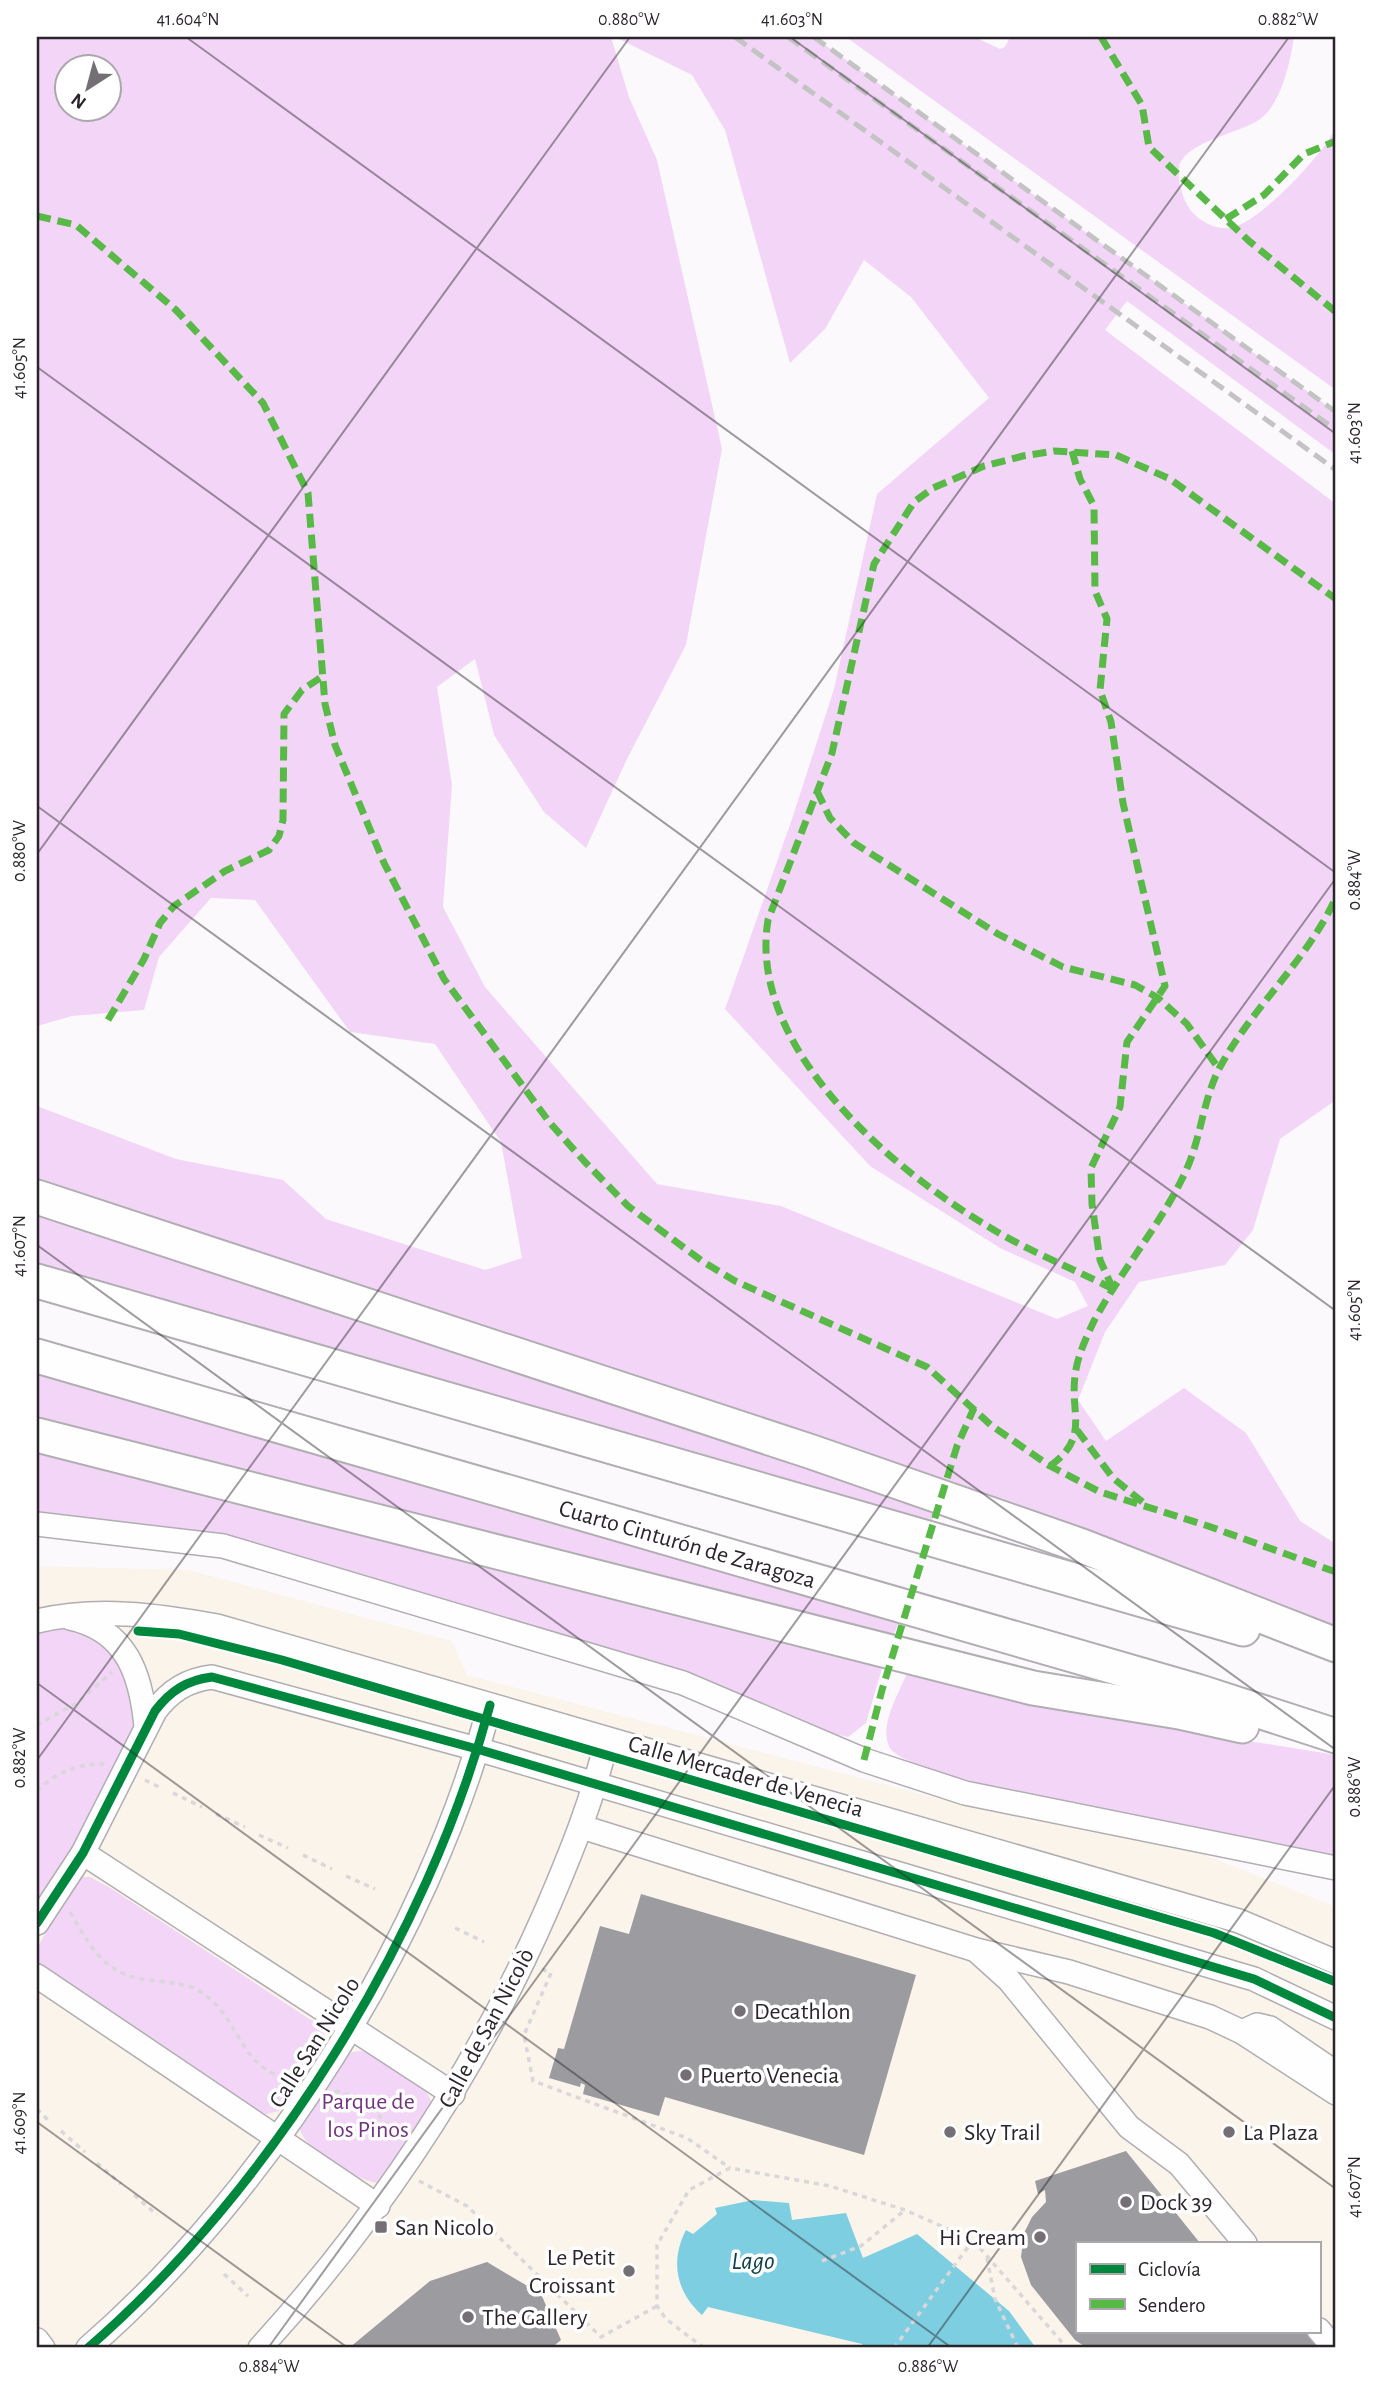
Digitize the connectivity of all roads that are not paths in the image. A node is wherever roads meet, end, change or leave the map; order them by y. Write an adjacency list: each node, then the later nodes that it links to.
1 (37, 1197): 8 (highway)
2 (37, 1280): 9 (highway)
3 (37, 1356): 12 (highway, Cuarto Cinturón de Zaragoza)
4 (37, 1435): 12 (highway)
5 (37, 1524): 18 (street)
6 (60, 1616): 7 (street, Calle Mercader de Venecia); 10 (street, Calle Mercader de Venecia); 11 (street, Calle Mercader de Venecia)
7 (37, 1621)
8 (1336, 1645)
9 (1336, 1655)
10 (490, 1705): 13 (street, Calle Mercader de Venecia); 14 (street, Calle San Nicolo)
11 (146, 1726): 14 (street, Calle Mercader de Venecia); 17 (street, Calle Mercader de Venecia)
12 (1336, 1737)
13 (607, 1739): 15 (street, Calle de San Nicolò); 21 (street, Calle Mercader de Venecia)
14 (477, 1749): 15 (street, Calle Mercader de Venecia); 24 (street, Calle San Nicolo)
15 (596, 1785): 16 (street, Calle de San Nicolò); 23 (street, Calle Mercader de Venecia)
16 (582, 1827): 20 (street); 28 (street, Calle de San Nicolò)
17 (83, 1853): 19 (street, Calle Mercader de Venecia); 24 (street)
18 (1336, 1868)
19 (37, 1923)
20 (976, 1950): 25 (street); 31 (street)
21 (1336, 1962)
22 (37, 1976): 29 (street)
23 (1336, 2018)
24 (349, 2028): 28 (street); 29 (street, Calle San Nicolo)
25 (1241, 2032): 26 (street); 27 (street)
26 (1336, 2073)
27 (1336, 2093)
28 (453, 2094): 30 (street, Calle de San Nicolò)
29 (276, 2138): 30 (street); 35 (street, Calle San Nicolo)
30 (378, 2206): 36 (street, Calle de San Nicolò)
31 (1244, 2242)
32 (1320, 2331): 37 (street)
33 (37, 2340): 34 (street)
34 (43, 2348)
35 (88, 2348)
36 (260, 2348)
37 (1334, 2348)

